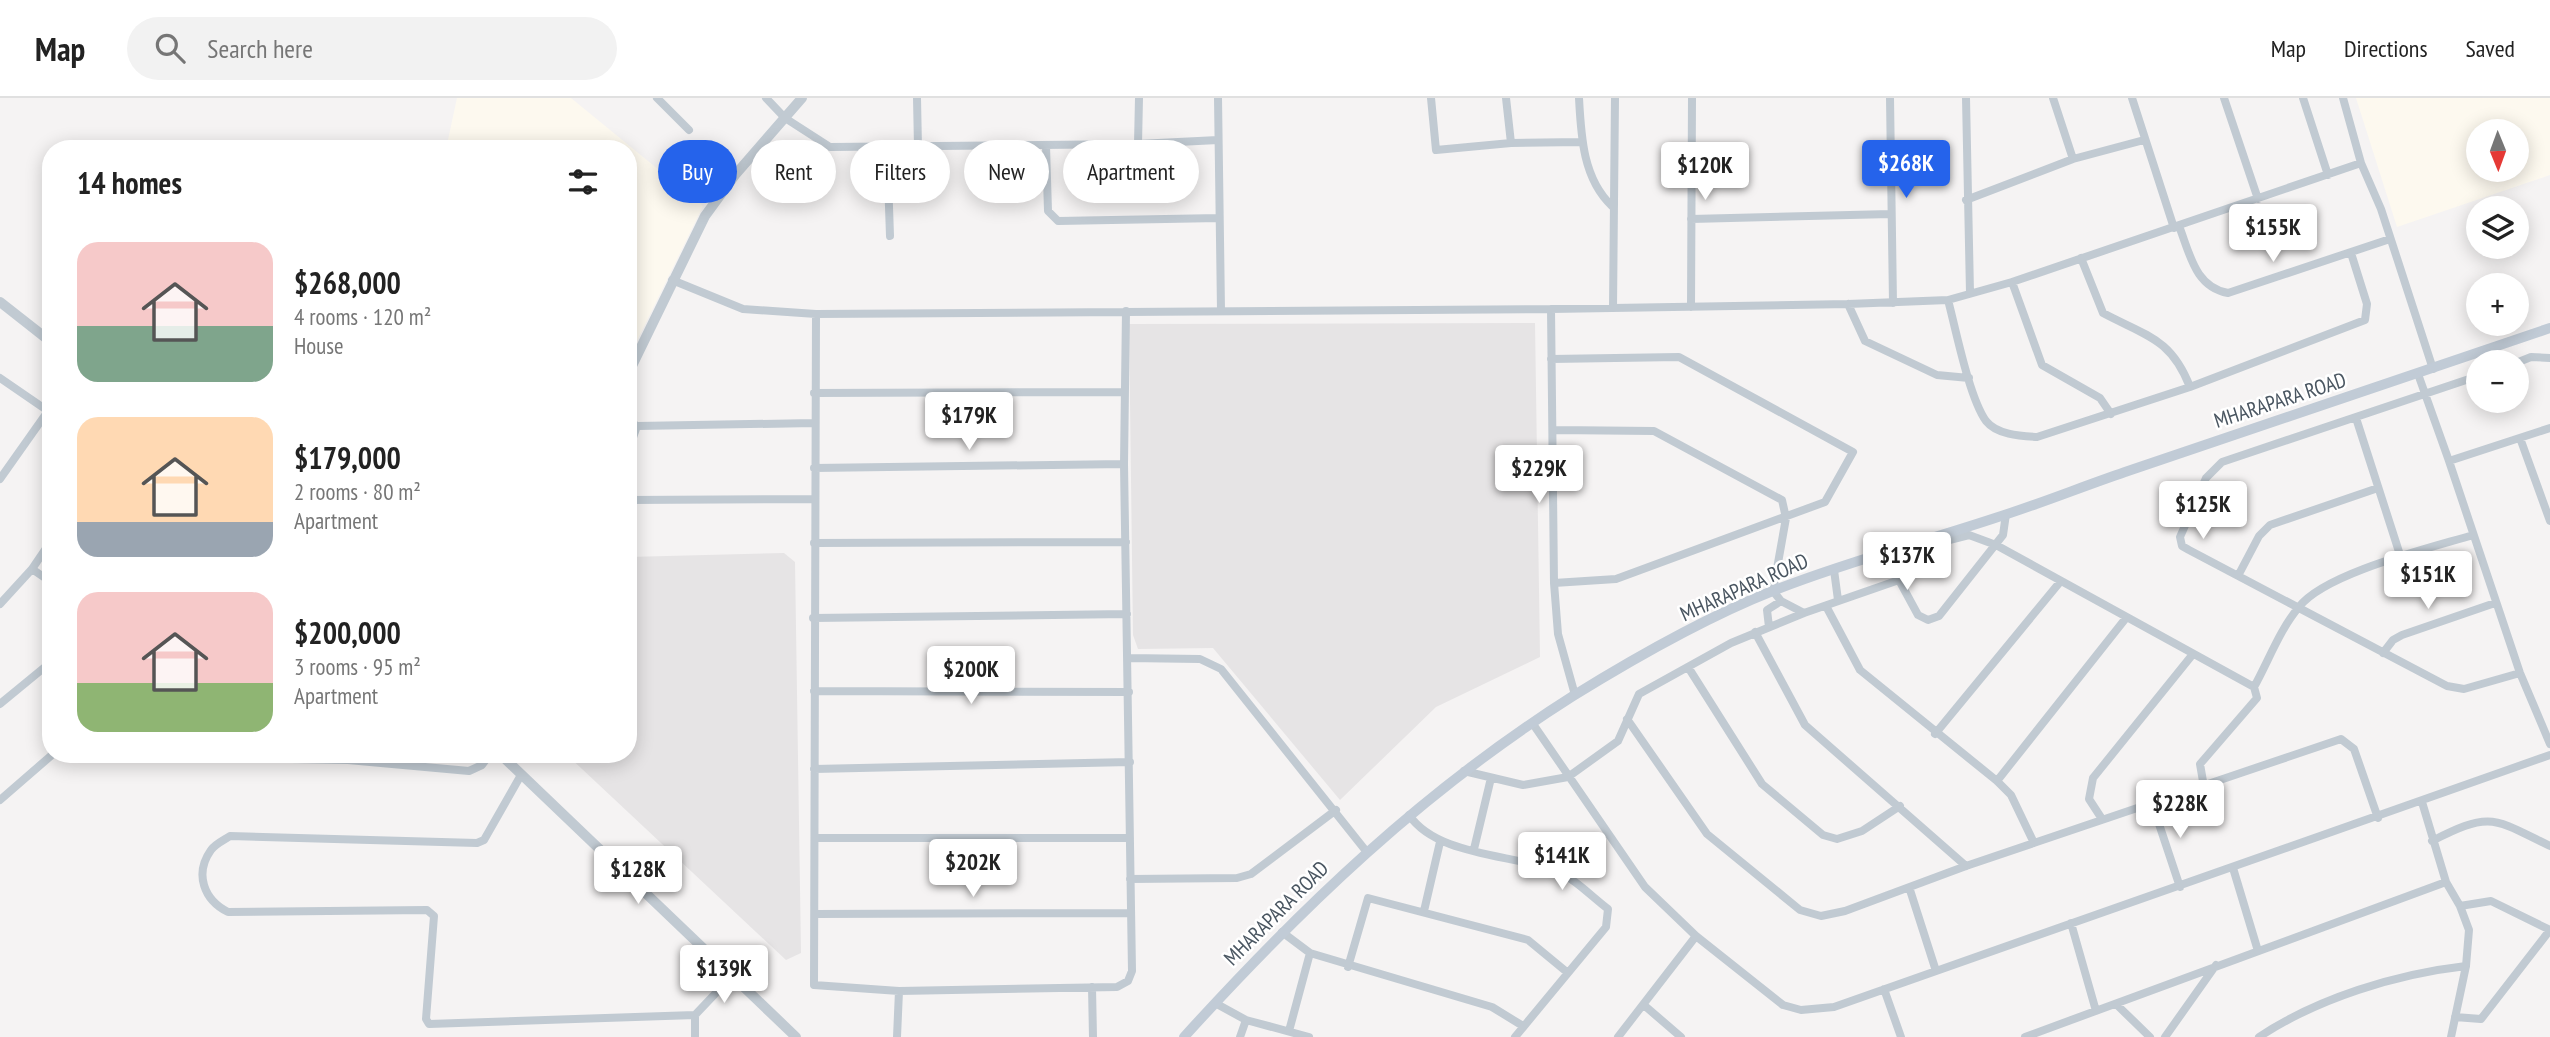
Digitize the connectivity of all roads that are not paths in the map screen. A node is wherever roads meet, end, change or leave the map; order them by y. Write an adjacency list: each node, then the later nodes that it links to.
1 (657, 98): 20 (street)
2 (766, 98): 19 (street)
3 (802, 98): 19 (street)
4 (917, 98): 21 (street)
5 (1139, 98): 22 (street)
6 (1218, 98): 23 (street)
7 (1431, 98): 27 (street)
8 (1506, 98): 27 (street)
9 (1579, 98): 26 (street)
10 (1615, 98): 36 (street)
11 (1692, 98): 39 (street)
12 (1890, 98): 37 (street)
13 (1966, 98): 33 (street)
14 (2053, 98): 29 (street)
15 (2132, 98): 24 (street)
16 (2224, 98): 32 (street)
17 (2303, 98): 31 (street)
18 (2343, 98): 30 (street)
19 (785, 118): 28 (street); 45 (street)
20 (689, 130)
21 (918, 140)
22 (1138, 140)
23 (1218, 140): 25 (street); 38 (street)
24 (2144, 140): 29 (street); 40 (street)
25 (1199, 141)
26 (1581, 142): 27 (street); 36 (street)
27 (1511, 143)
28 (850, 147)
29 (2073, 159): 33 (street)
30 (2361, 163): 31 (street); 42 (street)
31 (2328, 175): 32 (street)
32 (2258, 199): 40 (street)
33 (1966, 200): 47 (street)
34 (889, 203): 41 (street)
35 (1048, 203): 38 (street)
36 (1612, 206): 53 (street)
37 (1891, 214): 39 (street); 50 (street)
38 (1219, 218): 55 (street)
39 (1691, 219): 52 (street)
40 (2176, 227): 43 (street); 44 (street)
41 (890, 236)
42 (2390, 239): 43 (street); 64 (street)
43 (2351, 253): 69 (street)
44 (2081, 258): 46 (street); 69 (street)
45 (673, 279): 57 (street); 60 (street)
46 (2012, 282): 47 (street); 74 (street)
47 (1970, 293): 48 (street)
48 (1948, 300): 50 (street); 67 (street)
49 (0, 302): 59 (street)
50 (1893, 303): 51 (street)
51 (1848, 304): 52 (street); 67 (street)
52 (1691, 307): 53 (street)
53 (1613, 308): 54 (street)
54 (1552, 309): 55 (street); 63 (street)
55 (1221, 310): 56 (street)
56 (1126, 311): 57 (street); 70 (street)
57 (816, 314): 71 (street)
58 (2550, 328): 64 (main road, MHARAPARA ROAD)
59 (42, 335)
60 (637, 355)
61 (2529, 358): 62 (street)
62 (2550, 358)
63 (1551, 359): 80 (street); 91 (street)
64 (2433, 369): 65 (main road, MHARAPARA ROAD)
65 (2418, 374): 72 (street); 90 (main road, MHARAPARA ROAD)
66 (0, 377): 73 (street)
67 (1969, 378): 74 (street)
68 (2466, 380): 72 (street)
69 (2190, 387): 74 (street)
70 (1125, 392): 71 (street); 83 (street)
71 (814, 393): 77 (street)
72 (2427, 394): 75 (street); 82 (street)
73 (42, 407)
74 (2110, 414)
75 (2356, 418): 86 (street); 101 (street)
76 (42, 422): 85 (street)
77 (814, 423): 78 (street); 84 (street)
78 (637, 426)
79 (2550, 428): 81 (street)
80 (1554, 430): 91 (street); 105 (street)
81 (2521, 438): 82 (street); 89 (street)
82 (2449, 461): 93 (street)
83 (1124, 464): 84 (street); 94 (street)
84 (814, 468): 87 (street)
85 (0, 479)
86 (2378, 488): 98 (street); 101 (street)
87 (814, 499): 88 (street); 95 (street)
88 (637, 500)
89 (2548, 510): 92 (street)
90 (2006, 514): 96 (street); 100 (main road, MHARAPARA ROAD)
91 (1786, 518): 105 (street); 106 (street)
92 (2550, 521)
93 (2473, 535): 98 (street); 110 (street)
94 (1126, 542): 95 (street); 114 (street)
95 (814, 543): 115 (street)
96 (1996, 545): 103 (street); 103 (street); 104 (street)
97 (42, 554): 99 (street)
98 (2401, 558): 112 (street)
99 (32, 569): 102 (street); 107 (street)
100 (1834, 570): 106 (main road, MHARAPARA ROAD); 108 (street)
101 (2239, 574): 112 (street)
102 (42, 576)
103 (1899, 580): 108 (street)
104 (2060, 582): 116 (street); 132 (street)
105 (1554, 583): 128 (street)
106 (1773, 591): 109 (street); 128 (main road, MHARAPARA ROAD)
107 (1, 599)
108 (1838, 600): 111 (street)
109 (1781, 601): 113 (street); 117 (street)
110 (2496, 603): 119 (street); 124 (street)
111 (1826, 606): 113 (street); 132 (street)
112 (2299, 606): 119 (street); 125 (street)
113 (1804, 613): 117 (street)
114 (1127, 614): 115 (street); 121 (street)
115 (813, 618): 126 (street)
116 (2126, 618): 120 (street); 145 (street)
117 (1769, 627): 118 (street)
118 (1755, 632): 122 (street); 150 (street)
119 (2384, 653): 124 (street)
120 (2193, 654): 125 (street); 154 (street)
121 (1128, 658): 127 (street); 151 (street)
122 (1688, 667): 130 (street); 150 (street)
123 (42, 669): 129 (street)
124 (2520, 673): 133 (street)
125 (2254, 687): 146 (street)
126 (814, 691): 127 (street); 140 (street)
127 (1129, 692): 135 (street)
128 (1575, 695): 131 (main road, MHARAPARA ROAD)
129 (0, 704)
130 (1626, 719): 143 (street); 168 (street)
131 (1532, 724): 141 (main road, MHARAPARA ROAD); 143 (street)
132 (1935, 734): 145 (street)
133 (2550, 744)
134 (2550, 755): 149 (street)
135 (1130, 762): 140 (street); 156 (street)
136 (43, 763): 147 (street)
137 (360, 763): 138 (street)
138 (481, 763)
139 (508, 763): 142 (street)
140 (814, 769): 155 (street)
141 (1464, 771): 144 (street); 152 (main road, MHARAPARA ROAD)
142 (521, 775): 184 (street); 192 (street)
143 (1568, 777): 144 (street); 176 (street)
144 (1491, 778): 161 (street)
145 (1997, 781): 159 (street)
146 (2204, 787): 148 (street); 153 (street)
147 (0, 800)
148 (2152, 803): 154 (street); 167 (street)
149 (2422, 803): 153 (street); 157 (street)
150 (1900, 806): 163 (street)
151 (1336, 810): 162 (street); 165 (street)
152 (1409, 815): 158 (street); 162 (main road, MHARAPARA ROAD)
153 (2378, 818): 164 (street)
154 (2102, 819): 159 (street)
155 (816, 838): 156 (street); 172 (street)
156 (1130, 838): 165 (street)
157 (2432, 841): 160 (street); 166 (street)
158 (1440, 842): 161 (street); 170 (street)
159 (2034, 843): 163 (street)
160 (2550, 846)
161 (1474, 849): 183 (street)
162 (1366, 850): 175 (main road, MHARAPARA ROAD)
163 (1966, 866): 168 (street)
164 (2233, 868): 167 (street); 177 (street)
165 (1130, 879): 171 (street)
166 (2446, 882): 169 (street); 177 (street)
167 (2180, 887): 173 (street)
168 (1910, 890): 182 (street)
169 (2460, 906): 174 (street); 180 (street)
170 (1424, 911): 181 (street); 183 (street)
171 (1131, 912): 172 (street); 185 (street)
172 (816, 914): 187 (street)
173 (2071, 923): 182 (street); 191 (street)
174 (2550, 930): 193 (street)
175 (1282, 933): 178 (street); 188 (main road, MHARAPARA ROAD)
176 (1696, 936): 186 (street); 190 (street)
177 (2258, 951): 179 (street)
178 (1310, 953): 181 (street); 197 (street)
179 (2217, 965): 189 (street); 212 (street)
180 (2466, 966): 193 (street); 213 (street)
181 (1348, 967): 195 (street)
182 (1936, 971): 186 (street)
183 (1568, 973): 195 (street)
184 (733, 975): 192 (street); 199 (street)
185 (1092, 987): 187 (street); 201 (street)
186 (1884, 989): 208 (street)
187 (899, 991): 200 (street)
188 (1215, 1003): 194 (street); 202 (main road, MHARAPARA ROAD)
189 (2117, 1005): 191 (street); 211 (street)
190 (1645, 1006): 206 (street); 207 (street)
191 (2096, 1011): 196 (street)
192 (695, 1015): 198 (street)
193 (2455, 1017): 214 (street)
194 (1246, 1020): 197 (street); 203 (street)
195 (1523, 1026): 205 (street)
196 (2056, 1026): 209 (street); 210 (street)
197 (1289, 1031): 204 (street)
198 (695, 1037)
199 (796, 1037)
200 (897, 1037)
201 (1093, 1037)
202 (1184, 1037)
203 (1240, 1037)
204 (1309, 1037)
205 (1515, 1037)
206 (1618, 1037)
207 (1681, 1037)
208 (1901, 1037)
209 (2025, 1037)
210 (2061, 1037)
211 (2150, 1037)
212 (2165, 1037)
213 (2259, 1037)
214 (2451, 1037)

